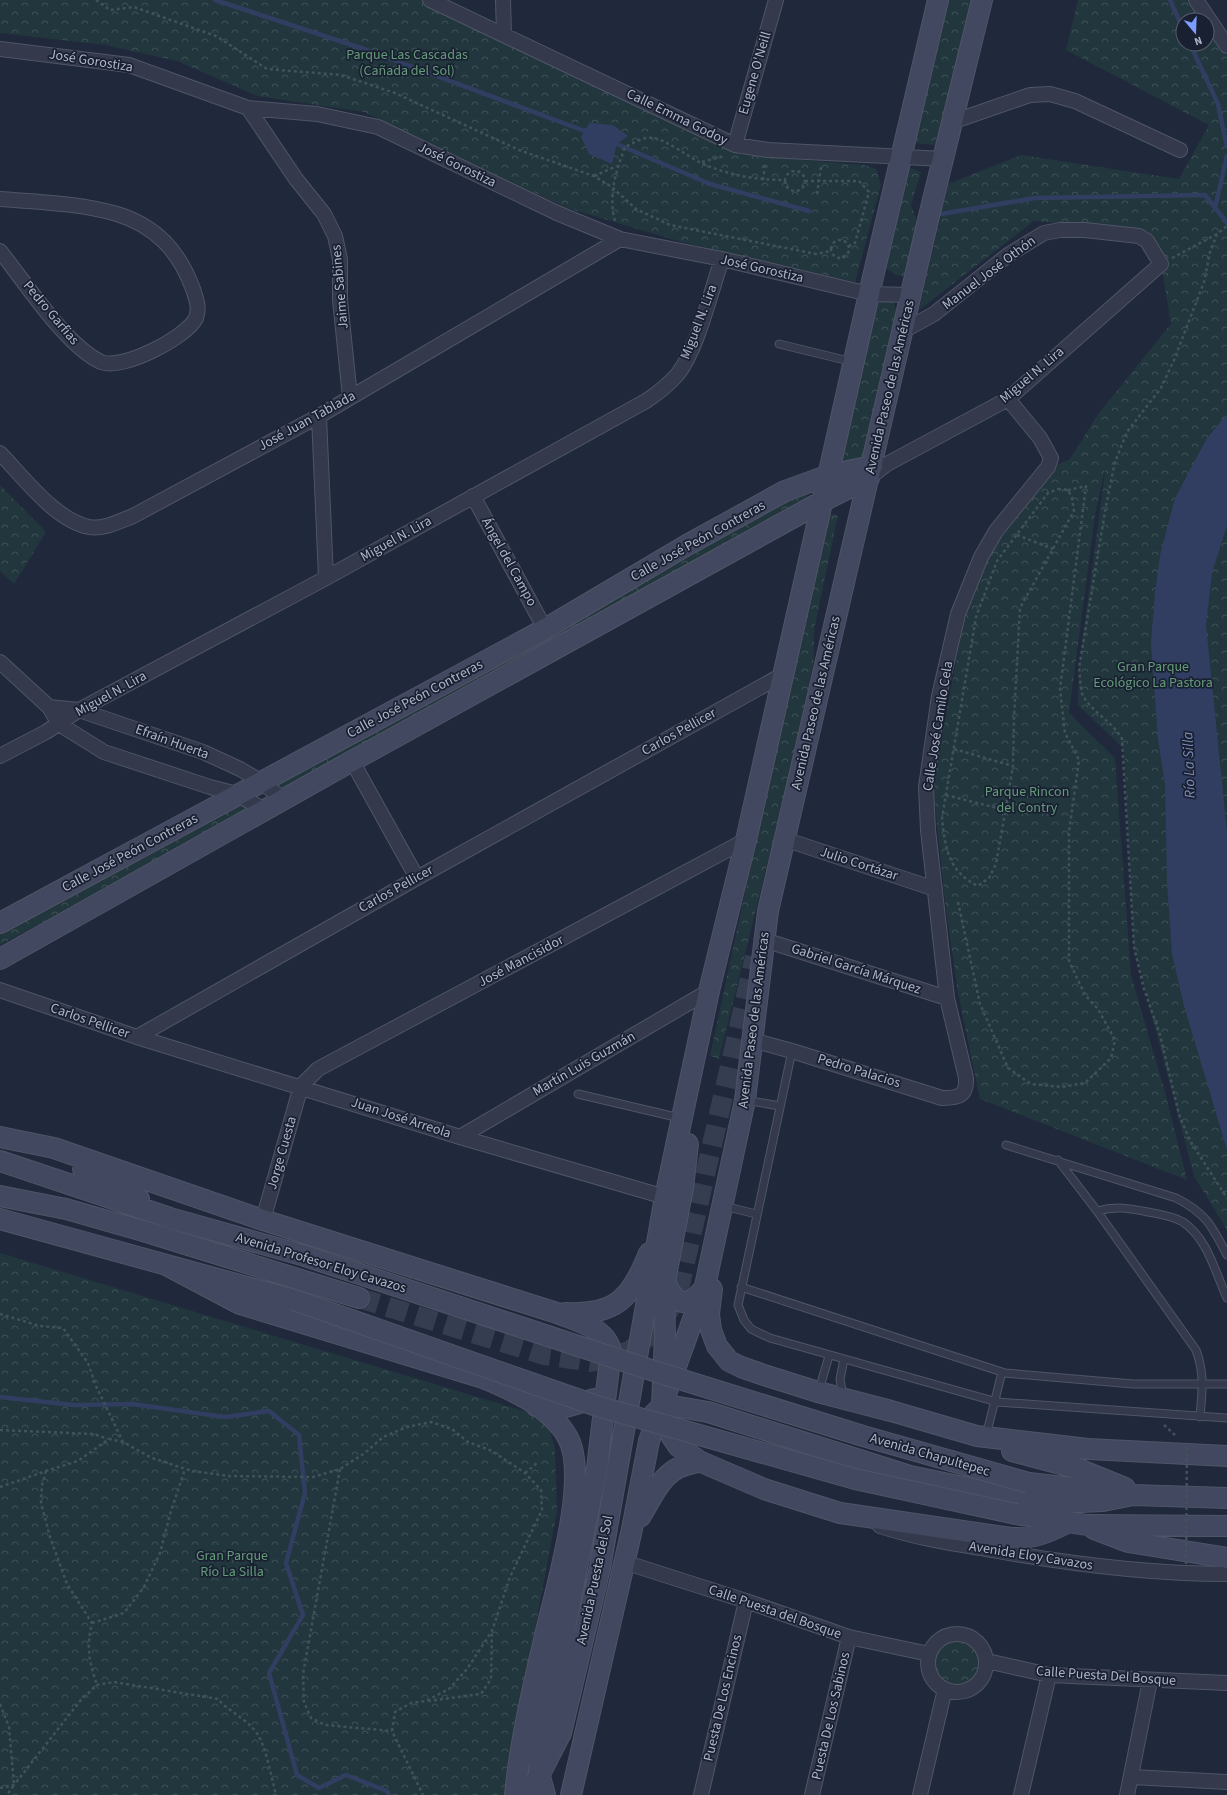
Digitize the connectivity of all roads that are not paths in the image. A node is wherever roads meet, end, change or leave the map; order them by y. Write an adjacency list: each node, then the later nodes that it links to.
1 (430, 0): 7 (street, Calle Emma Godoy)
2 (503, 0): 7 (street)
3 (776, 0): 12 (street, Eugene O'Neill)
4 (938, 0): 14 (main road)
5 (982, 0): 11 (main road, Avenida Paseo de las Américas)
6 (1196, 0): 8 (street)
7 (504, 34): 12 (street, Calle Emma Godoy)
8 (1227, 46)
9 (0, 49): 10 (street, José Gorostiza)
10 (248, 108): 17 (street, José Gorostiza); 26 (street, Jaime Sabines)
11 (952, 122): 13 (street); 15 (main road, Avenida Paseo de las Américas)
12 (735, 146): 14 (street, Calle Emma Godoy)
13 (1180, 150)
14 (902, 157): 15 (street, Calle Emma Godoy); 21 (main road)
15 (944, 159): 22 (main road, Avenida Paseo de las Américas)
16 (0, 199): 18 (street, Pedro Garfias)
17 (620, 239): 19 (street, José Gorostiza); 26 (street, José Juan Tablada)
18 (0, 251)
19 (722, 259): 21 (street, José Gorostiza); 32 (street, Miguel N. Lira)
20 (1161, 264): 23 (street, Manuel José Othón); 27 (street, Miguel N. Lira)
21 (869, 294): 22 (street, José Gorostiza); 25 (main road)
22 (911, 295): 23 (main road, Avenida Paseo de las Américas)
23 (903, 331): 30 (main road, Avenida Paseo de las Américas)
24 (779, 344): 25 (lane)
25 (854, 362): 31 (main road)
26 (350, 397): 28 (street, José Juan Tablada)
27 (1008, 399): 30 (street, Miguel N. Lira); 50 (street, Calle José Camilo Cela)
28 (319, 416): 29 (street, José Juan Tablada); 34 (street)
29 (0, 453)
30 (876, 470): 31 (main road, Calle José Peón Contreras); 33 (main road, Calle José Peón Contreras); 47 (main road, Avenida Paseo de las Américas)
31 (829, 475): 33 (main road); 35 (main road, Calle José Peón Contreras)
32 (474, 496): 34 (street, Miguel N. Lira); 35 (street, Ángel del Campo)
33 (823, 501): 37 (main road); 42 (main road, Calle José Peón Contreras)
34 (326, 578): 39 (street, Miguel N. Lira)
35 (545, 629): 43 (main road, Calle José Peón Contreras)
36 (0, 662): 38 (street)
37 (784, 674): 48 (main road); 49 (street, Carlos Pellicer)
38 (49, 707): 39 (street, Efraín Huerta); 40 (street)
39 (79, 710): 40 (street, Miguel N. Lira); 43 (street, Efraín Huerta)
40 (59, 724): 41 (street, Miguel N. Lira); 44 (street)
41 (0, 756)
42 (352, 761): 45 (main road, Calle José Peón Contreras); 49 (street)
43 (260, 781): 44 (main road, Calle José Peón Contreras); 45 (street, Efraín Huerta)
44 (238, 794): 46 (street); 51 (main road, Calle José Peón Contreras)
45 (284, 800): 46 (main road, Calle José Peón Contreras)
46 (266, 811): 53 (main road, Calle José Peón Contreras)
47 (784, 839): 50 (street, Julio Cortázar); 52 (main road, Avenida Paseo de las Américas)
48 (746, 840): 55 (main road); 60 (street, José Mancisidor)
49 (417, 878): 57 (street, Carlos Pellicer)
50 (935, 889): 56 (street, Calle José Camilo Cela)
51 (0, 923)
52 (764, 940): 56 (street, Gabriel García Márquez); 58 (main road, Avenida Paseo de las Américas)
53 (0, 959)
54 (0, 990): 57 (street, Carlos Pellicer)
55 (709, 991): 65 (main road); 67 (street, Martín Luis Guzmán)
56 (947, 998): 61 (street, Calle José Camilo Cela)
57 (137, 1037): 60 (street, Juan José Arreola)
58 (752, 1040): 59 (street, Pedro Palacios); 63 (main road, Avenida Paseo de las Américas)
59 (792, 1050): 61 (street, Pedro Palacios); 64 (lane)
60 (301, 1086): 67 (street, Juan José Arreola); 80 (street, Jorge Cuesta)
61 (964, 1093)
62 (578, 1094): 65 (lane)
63 (745, 1100): 64 (lane); 74 (main road, Avenida Paseo de las Américas)
64 (780, 1106): 76 (lane)
65 (683, 1115): 73 (main road); 84 (main road)
66 (0, 1137): 69 (main road)
67 (460, 1137): 73 (street, Juan José Arreola)
68 (1006, 1145): 70 (lane)
69 (54, 1148): 78 (main road); 80 (main road)
70 (1058, 1160): 75 (lane); 82 (lane)
71 (0, 1161): 78 (main road, Avenida Profesor Eloy Cavazos)
72 (0, 1196): 87 (main road)
73 (665, 1197): 77 (main road)
74 (724, 1206): 76 (lane); 81 (main road, Avenida Paseo de las Américas)
75 (1096, 1211): 89 (lane); 96 (lane)
76 (756, 1214): 86 (lane)
77 (662, 1217): 88 (main road); 90 (main road)
78 (170, 1218): 94 (main road, Avenida Profesor Eloy Cavazos, bridge)
79 (0, 1219): 83 (main road)
80 (263, 1220): 90 (main road)
81 (718, 1225): 85 (main road, Avenida Paseo de las Américas); 99 (main road)
82 (1227, 1255)
83 (168, 1266): 102 (main road); 113 (main road, bridge)
84 (665, 1281): 85 (main road); 91 (main road)
85 (705, 1286): 103 (main road, Avenida Paseo de las Américas)
86 (741, 1287): 92 (lane); 95 (lane)
87 (359, 1298)
88 (648, 1298): 91 (main road); 94 (main road)
89 (1227, 1298)
90 (557, 1313): 98 (main road)
91 (665, 1353): 103 (main road)
92 (829, 1356): 93 (lane); 99 (lane)
93 (844, 1359): 100 (lane); 101 (lane)
94 (639, 1362): 107 (main road, Avenida Puesta del Sol); 110 (main road, Avenida Chapultepec, bridge)
95 (1002, 1372): 96 (lane); 101 (lane)
96 (1203, 1384): 97 (lane); 104 (lane)
97 (1227, 1384)
98 (607, 1390): 102 (main road); 127 (main road)
99 (818, 1392): 100 (main road)
100 (844, 1399): 106 (main road)
101 (994, 1401): 104 (lane); 106 (lane)
102 (536, 1406): 130 (main road)
103 (662, 1406): 107 (main road); 109 (main road); 110 (main road); 115 (main road, Avenida Puesta del Sol)
104 (1200, 1417): 105 (lane)
105 (1227, 1418)
106 (987, 1438): 108 (main road); 110 (main road)
107 (620, 1448): 127 (main road, Avenida Puesta del Sol)
108 (1227, 1456)
109 (699, 1461): 112 (main road); 115 (main road)
110 (1136, 1495): 111 (main road, Avenida Chapultepec)
111 (1227, 1498)
112 (840, 1513): 113 (main road); 118 (street, Avenida Eloy Cavazos)
113 (1078, 1524): 114 (main road); 116 (main road)
114 (1227, 1526)
115 (632, 1529): 117 (main road, Avenida Puesta del Sol)
116 (1227, 1558)
117 (624, 1562): 119 (street, Calle Puesta del Bosque); 133 (main road, Avenida Puesta del Sol)
118 (1227, 1574)
119 (746, 1600): 120 (street, Calle Puesta del Bosque); 134 (street, Puesta De Los Encinos)
120 (849, 1637): 121 (street, Calle Puesta del Bosque); 135 (street, Puesta De Los Sabinos)
121 (929, 1654): 122 (street); 126 (street)
122 (986, 1661): 123 (street, Calle Puesta Del Bosque); 126 (street)
123 (1049, 1675): 124 (street, Calle Puesta Del Bosque); 137 (street)
124 (1150, 1681): 125 (street, Calle Puesta Del Bosque); 128 (street)
125 (1227, 1683)
126 (945, 1689): 136 (street)
127 (539, 1773): 131 (main road, Avenida Puesta del Sol); 132 (main road)
128 (1132, 1777): 129 (street); 138 (street)
129 (1227, 1782)
130 (515, 1795)
131 (528, 1795)
132 (545, 1795)
133 (571, 1795)
134 (701, 1795)
135 (812, 1795)
136 (920, 1795)
137 (1021, 1795)
138 (1127, 1795)

